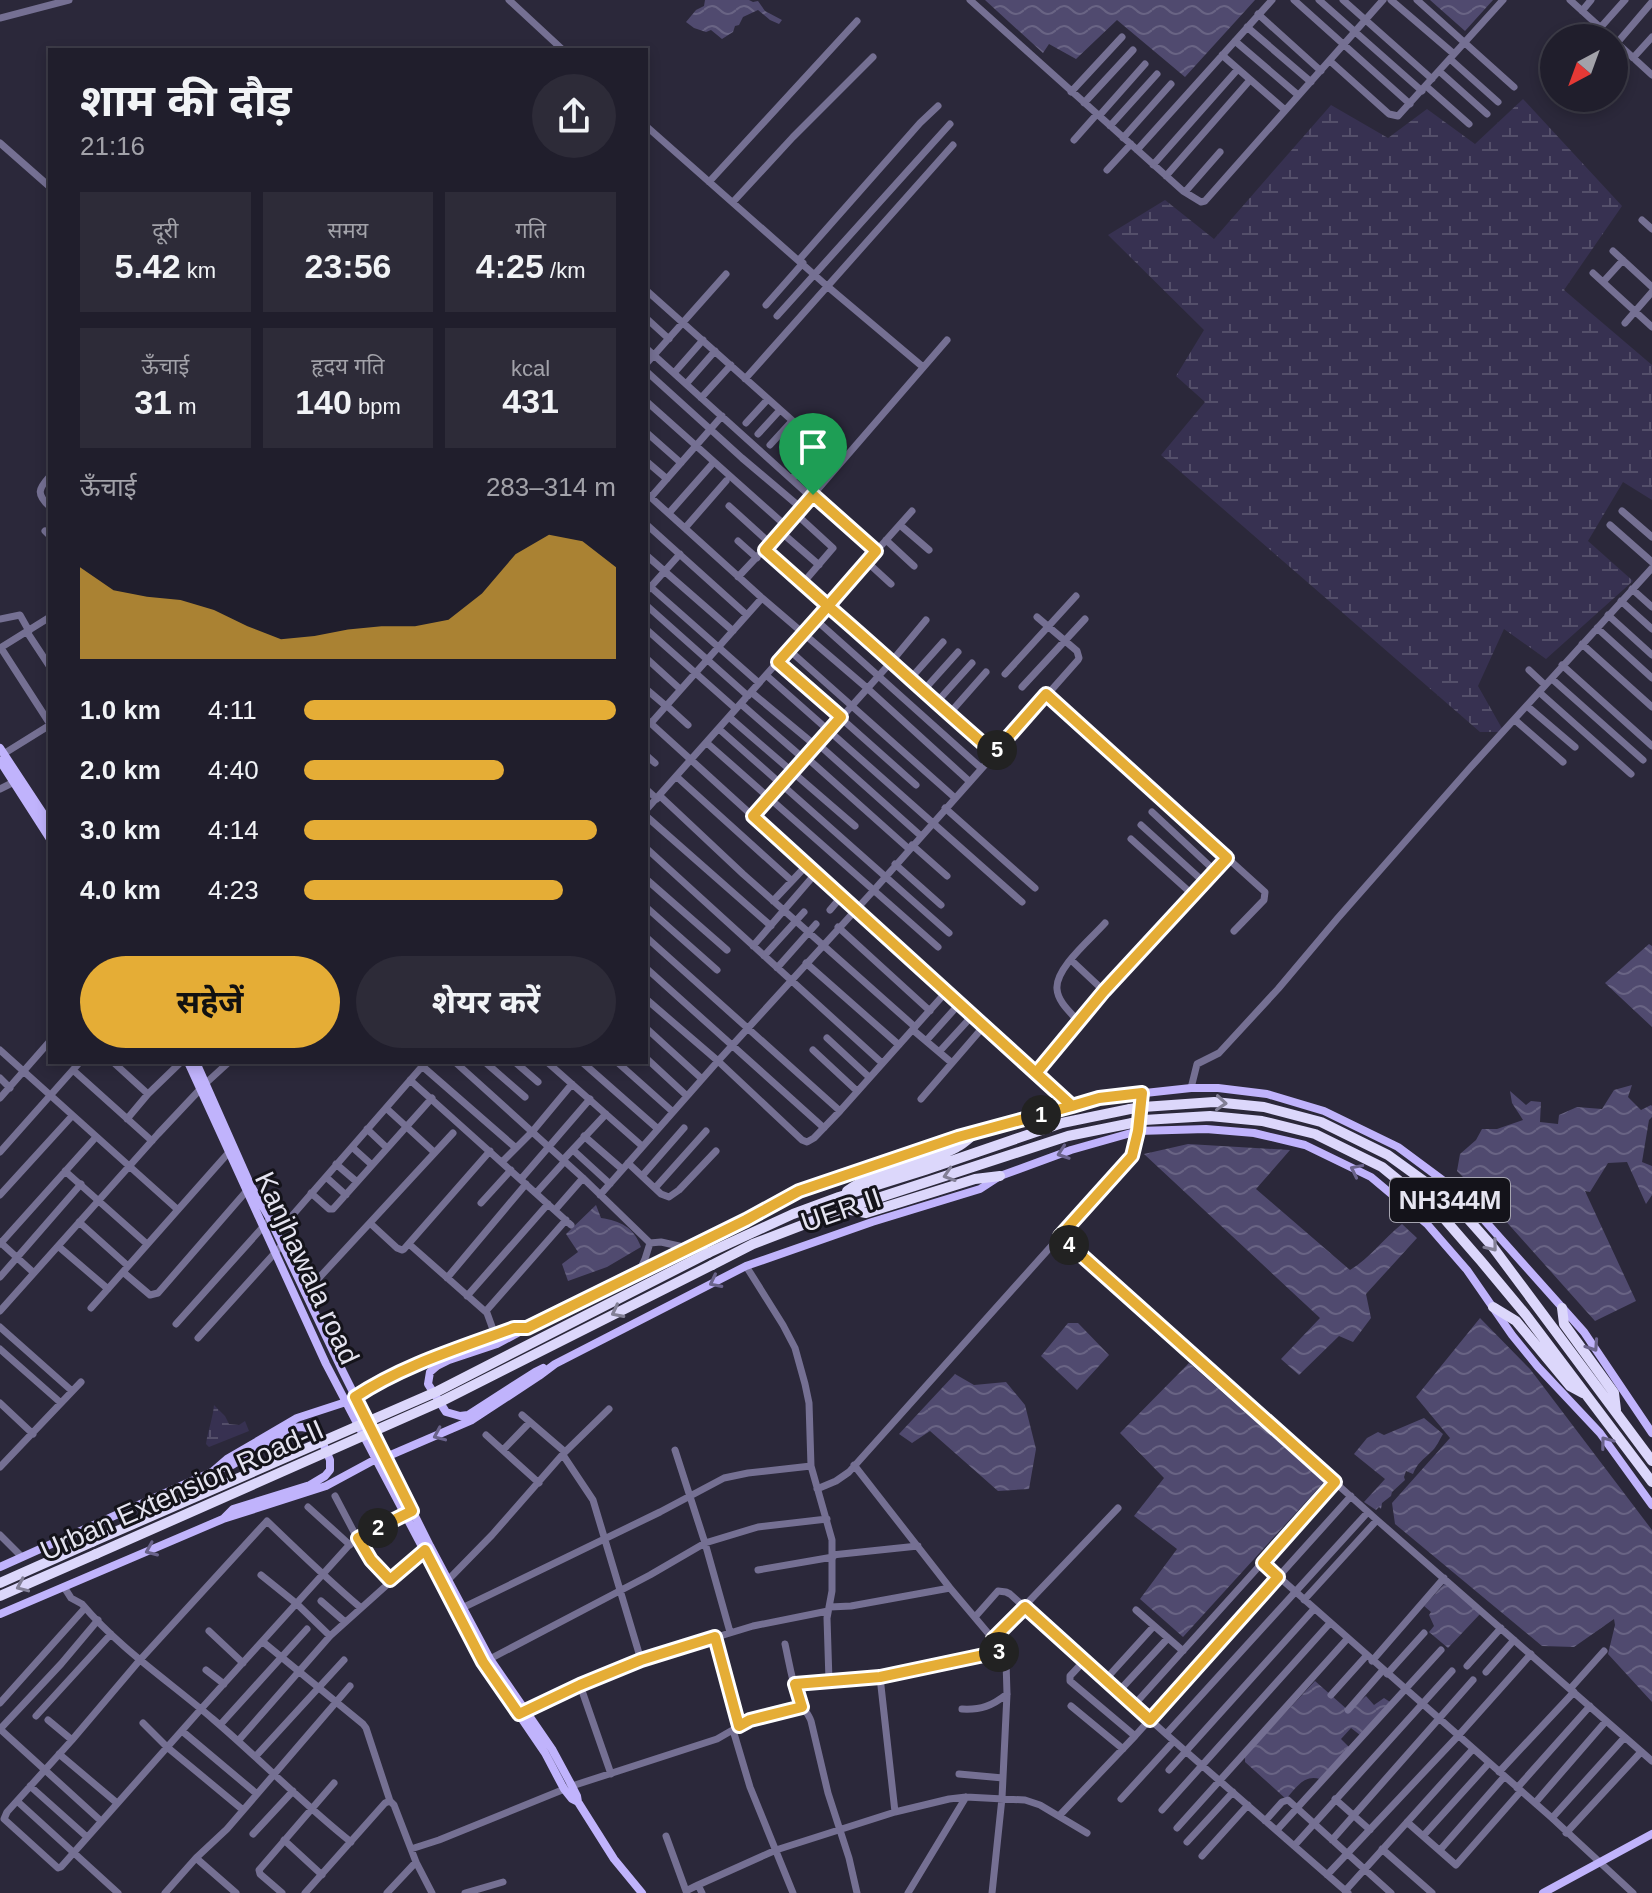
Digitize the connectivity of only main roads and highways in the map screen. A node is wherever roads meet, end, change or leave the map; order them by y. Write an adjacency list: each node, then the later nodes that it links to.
1 (1, 754): 2 (main road); 3 (main road)
2 (48, 821)
3 (48, 836)
4 (189, 1064): 6 (main road, Kanjhawala road)
5 (197, 1064): 6 (main road, Kanjhawala road)
6 (203, 1086): 10 (main road, Kanjhawala road)
7 (1138, 1124): 9 (main road, UER II, one-way to 9); 12 (highway, Urban Extension Road-II / NH344M, one-way to 12); 14 (main road, UER II, one-way to 7); 18 (highway, Urban Extension Road-II / NH344M)
8 (977, 1132): 11 (highway); 15 (main road, UER II); 16 (main road, UER II)
9 (1000, 1176): 12 (highway); 17 (main road, UER II, one-way to 17)
10 (249, 1188): 13 (main road, Kanjhawala road); 13 (main road, Kanjhawala road)
11 (839, 1197): 20 (highway, Urban Extension Road-II / NH344M, one-way to 20); 29 (highway, Urban Extension Road-II / NH344M, bridge)
12 (844, 1209): 30 (highway, Urban Extension Road-II / NH344M, one-way to 30, bridge)
13 (278, 1249): 19 (main road, Kanjhawala road); 19 (main road, Kanjhawala road)
14 (1493, 1307): 18 (highway); 26 (main road, UER II, one-way to 14)
15 (1562, 1308): 20 (highway); 21 (main road, UER II, one-way to 21)
16 (527, 1328): 17 (main road); 19 (main road, UER II)
17 (555, 1364): 22 (main road, UER II, one-way to 22)
18 (1588, 1396): 25 (highway, Urban Extension Road-II / NH344M)
19 (351, 1400): 22 (main road, Kanjhawala road); 24 (main road, UER II)
20 (1617, 1414): 23 (highway, Urban Extension Road-II / NH344M)
21 (1652, 1433)
22 (381, 1458): 27 (main road, UER II); 33 (main road, Kanjhawala road)
23 (1652, 1461)
24 (212, 1472): 27 (main road); 28 (main road)
25 (1652, 1482)
26 (1652, 1505)
27 (223, 1519): 31 (main road, one-way to 31)
28 (0, 1567)
29 (0, 1583)
30 (0, 1596)
31 (0, 1614)
32 (1652, 1834): 34 (main road)
33 (642, 1893)
34 (1543, 1893)

